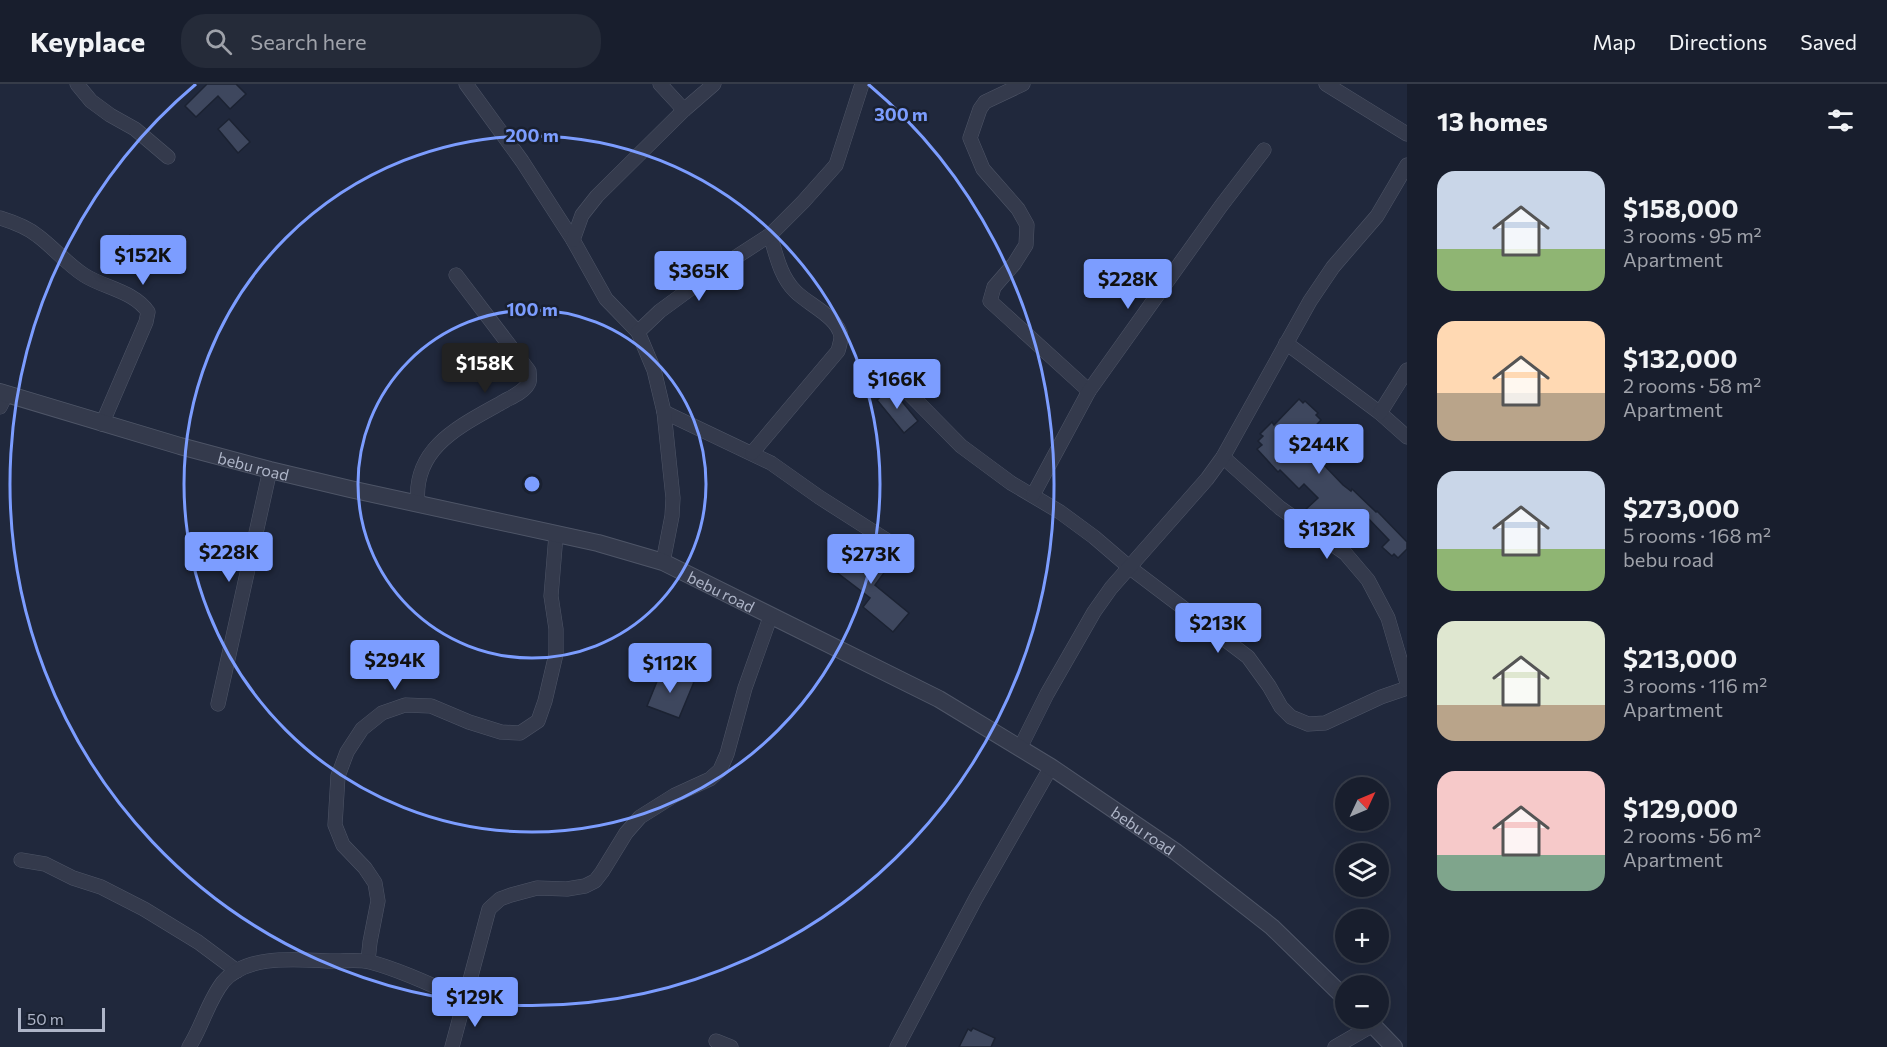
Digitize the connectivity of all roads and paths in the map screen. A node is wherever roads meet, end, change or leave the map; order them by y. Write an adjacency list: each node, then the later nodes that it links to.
1 (77, 84): 11 (street)
2 (466, 84): 15 (street)
3 (660, 84): 8 (street)
4 (714, 84): 8 (street)
5 (862, 84): 14 (street)
6 (1023, 84): 21 (street)
7 (1326, 84): 9 (street)
8 (684, 110): 15 (street)
9 (1407, 134)
10 (1264, 150): 21 (street)
11 (168, 157)
12 (1407, 165): 18 (street)
13 (0, 218): 25 (street)
14 (770, 235): 17 (street); 27 (street)
15 (573, 240): 17 (street)
16 (456, 275): 31 (street)
17 (638, 332): 23 (street)
18 (1286, 343): 24 (street); 28 (street)
19 (1407, 370): 24 (street)
20 (894, 378): 30 (street)
21 (1089, 391): 30 (street)
22 (2, 398): 25 (street, bebu road)
23 (664, 412): 27 (street); 34 (street)
24 (1380, 413): 26 (street)
25 (102, 424): 29 (street, bebu road)
26 (1407, 437)
27 (752, 453): 33 (street)
28 (1223, 457): 35 (street); 37 (street)
29 (270, 470): 31 (street, bebu road); 39 (street)
30 (1033, 495): 35 (street)
31 (418, 504): 32 (street, bebu road)
32 (556, 535): 34 (street, bebu road); 43 (street)
33 (905, 556)
34 (663, 562): 36 (street, bebu road)
35 (1129, 567): 38 (street); 40 (street)
36 (771, 615): 40 (street, bebu road); 46 (street)
37 (1407, 683)
38 (1407, 688)
39 (218, 704)
40 (1020, 748): 41 (street, bebu road)
41 (1051, 767): 45 (street, bebu road); 53 (street)
42 (21, 860): 44 (street)
43 (368, 961): 44 (street); 46 (street)
44 (237, 971): 50 (street)
45 (1335, 988)
46 (464, 1000): 51 (street)
47 (1360, 1029): 54 (street)
48 (1377, 1029): 55 (street)
49 (716, 1041): 52 (street)
50 (189, 1047)
51 (452, 1047)
52 (731, 1047)
53 (897, 1047)
54 (1335, 1047)
55 (1394, 1047)

